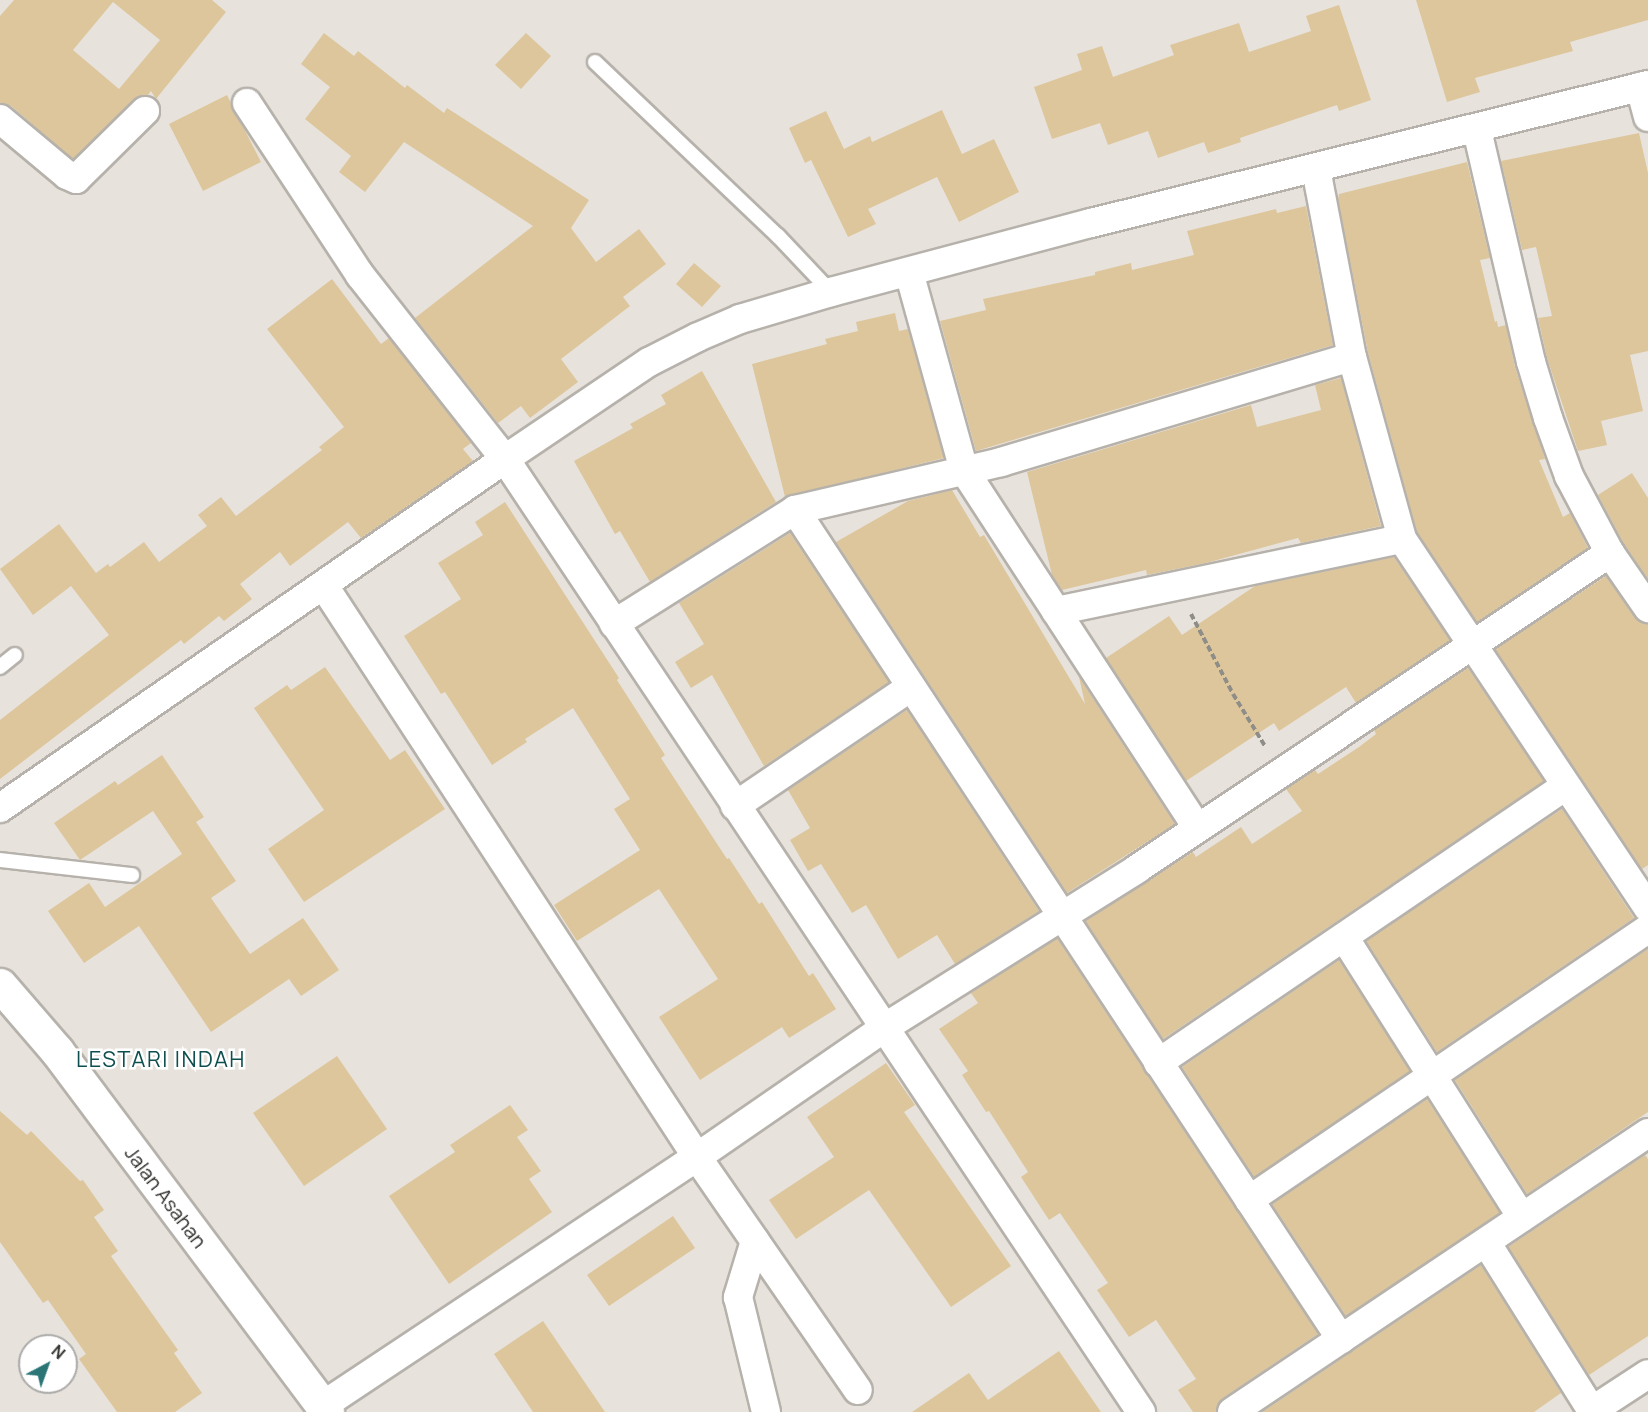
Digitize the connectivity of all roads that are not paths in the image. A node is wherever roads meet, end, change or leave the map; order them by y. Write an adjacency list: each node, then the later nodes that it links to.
1 (595, 62): 10 (lane)
2 (1644, 86): 5 (street); 7 (street)
3 (247, 103): 12 (street)
4 (145, 111): 6 (street)
5 (1648, 117)
6 (0, 119)
7 (1477, 130): 8 (street); 16 (street)
8 (1316, 169): 9 (street); 11 (street)
9 (909, 272): 10 (street); 13 (street)
10 (831, 292): 12 (street)
11 (1352, 357): 13 (street); 15 (street)
12 (505, 459): 17 (street); 20 (street)
13 (964, 470): 14 (street); 19 (street)
14 (795, 510): 20 (street); 24 (street)
15 (1402, 539): 19 (street); 21 (street)
16 (1610, 553): 18 (street); 21 (street)
17 (324, 586): 27 (street); 40 (street)
18 (1648, 608)
19 (1056, 611): 28 (street)
20 (614, 624): 26 (street)
21 (1471, 644): 25 (street); 28 (street)
22 (15, 655): 23 (lane)
23 (0, 667)
24 (911, 687): 26 (street); 32 (street)
25 (1566, 786): 31 (street); 34 (street)
26 (735, 806): 36 (street)
27 (0, 808)
28 (1197, 828): 32 (street)
29 (0, 860): 30 (lane)
30 (132, 875)
31 (1648, 908)
32 (1061, 916): 36 (street); 37 (street)
33 (1648, 928): 38 (street)
34 (1344, 937): 37 (street); 38 (street)
35 (0, 985): 48 (main road, Jalan Asahan)
36 (884, 1029): 40 (street); 51 (street)
37 (1158, 1063): 41 (street)
38 (1432, 1076): 41 (street); 42 (street)
39 (1648, 1133): 42 (street)
40 (697, 1157): 43 (street); 48 (street)
41 (1249, 1200): 45 (street)
42 (1522, 1217): 44 (street)
43 (755, 1241): 47 (street); 50 (street)
44 (1486, 1242): 45 (street); 49 (street)
45 (1341, 1339): 52 (street)
46 (1648, 1374): 49 (street)
47 (858, 1390)
48 (324, 1409)
49 (1591, 1411)
50 (766, 1412)
51 (1141, 1412)
52 (1232, 1412)

